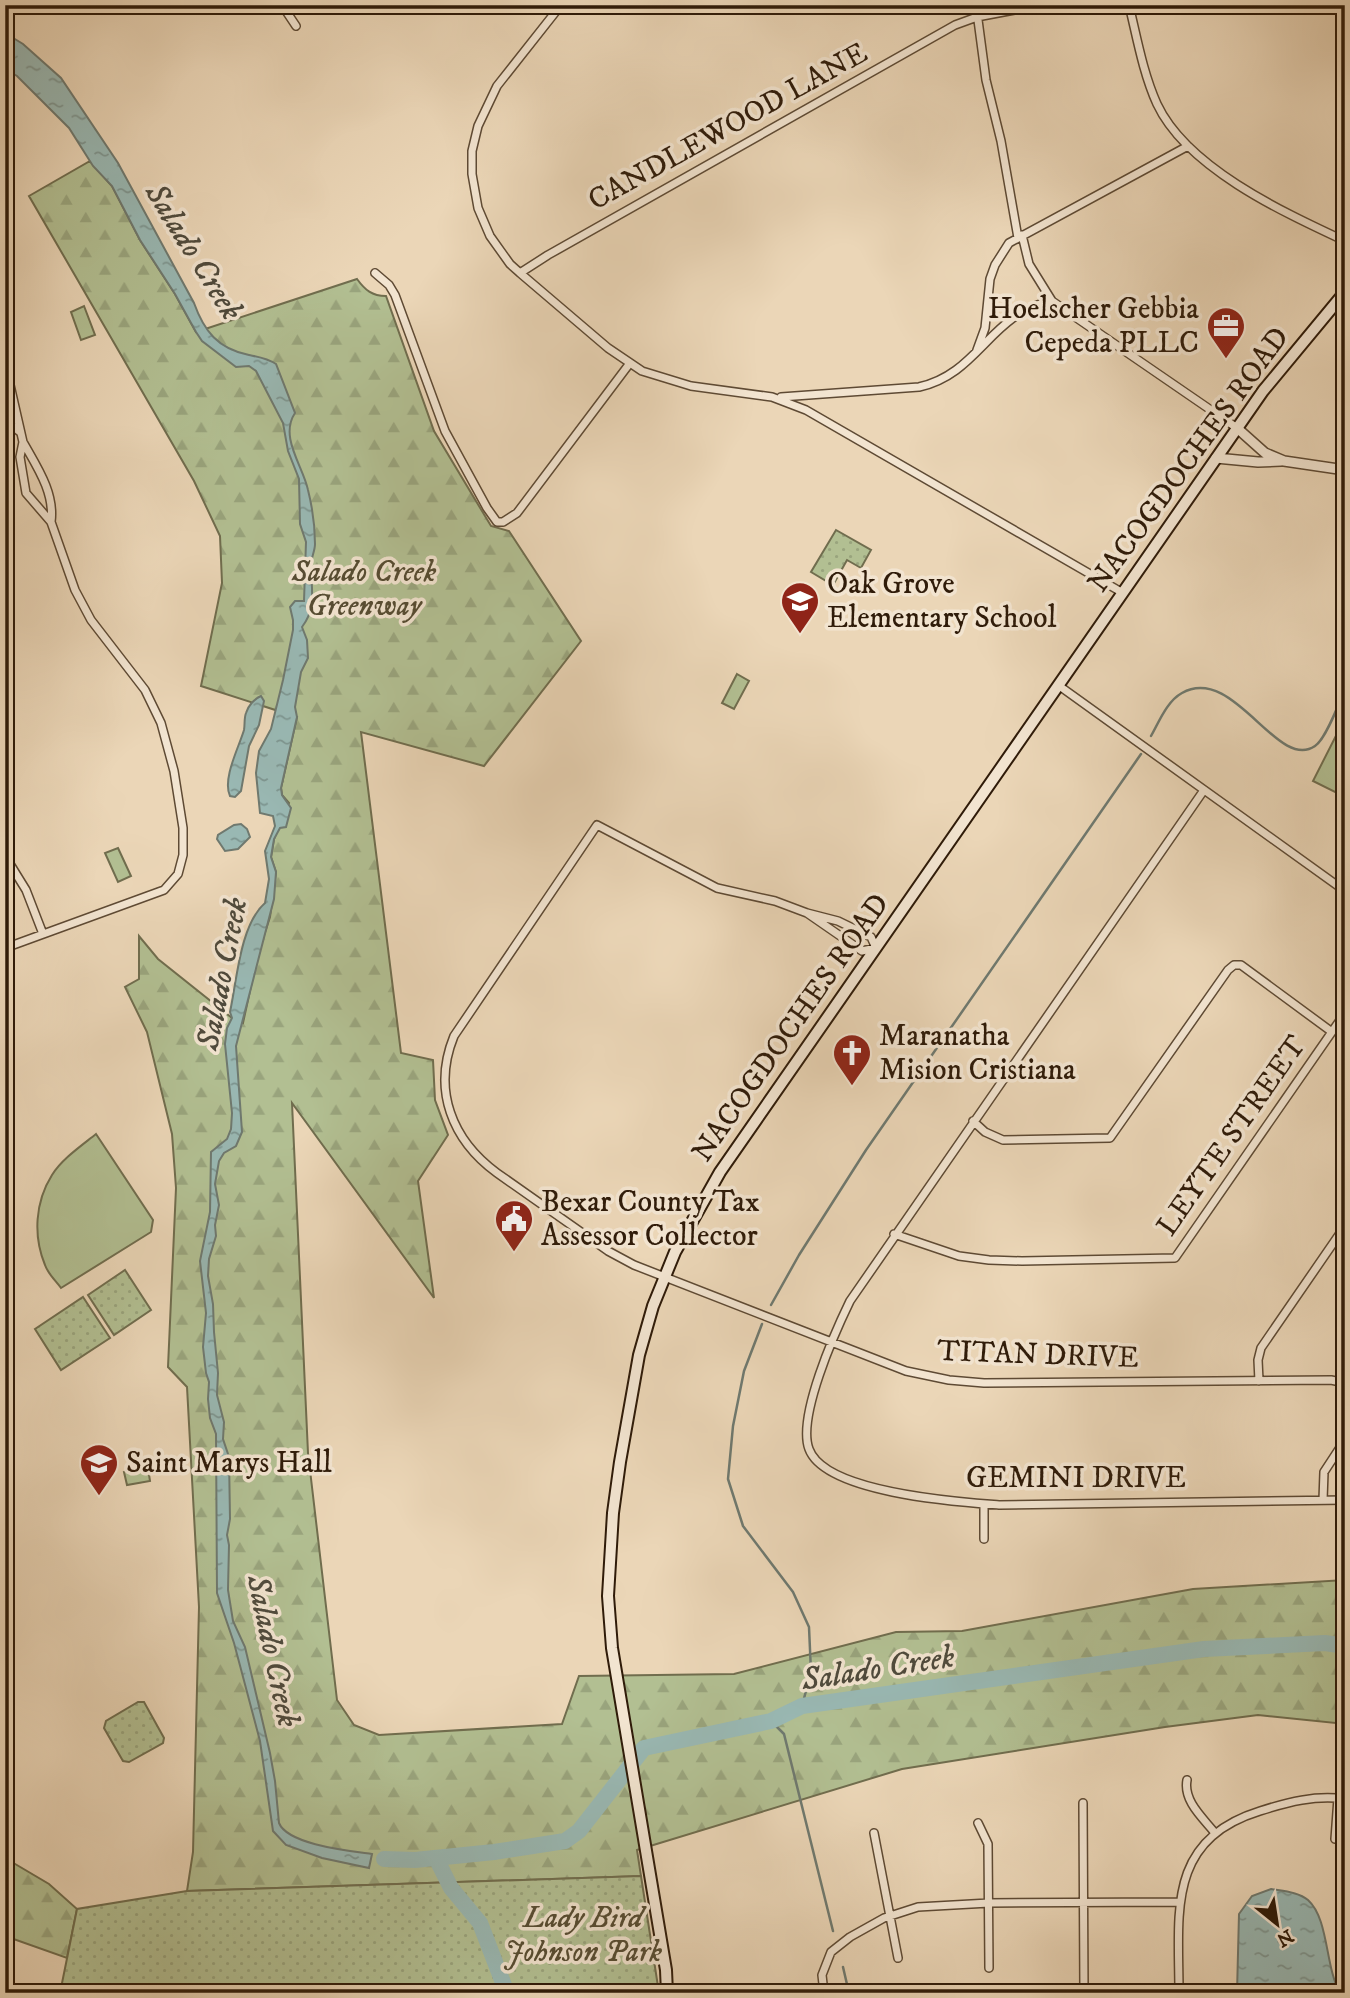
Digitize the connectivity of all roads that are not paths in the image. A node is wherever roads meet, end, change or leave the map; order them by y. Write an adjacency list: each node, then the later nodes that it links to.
1 (282, 5): 7 (street)
2 (561, 5): 12 (street)
3 (976, 5): 6 (street)
4 (1041, 5): 6 (street, CANDLEWOOD LANE)
5 (1129, 5): 8 (street)
6 (977, 17): 9 (street); 12 (street, CANDLEWOOD LANE)
7 (296, 26)
8 (1188, 146): 9 (street); 10 (street)
9 (1020, 237): 14 (street); 15 (street)
10 (1345, 241)
11 (375, 273): 17 (street)
12 (520, 273): 17 (street)
13 (1345, 292): 20 (main road, NACOGDOCHES ROAD)
14 (1052, 302): 15 (street); 20 (street)
15 (978, 350): 18 (street)
16 (5, 363): 21 (street)
17 (630, 363): 18 (street)
18 (772, 397): 27 (street)
19 (5, 420): 21 (street)
20 (1237, 428): 23 (main road, NACOGDOCHES ROAD); 24 (street)
21 (20, 432): 22 (street)
22 (23, 442): 26 (street); 26 (street)
23 (1216, 458): 24 (street); 27 (main road, NACOGDOCHES ROAD)
24 (1284, 461): 25 (street)
25 (1345, 470)
26 (51, 522): 33 (street)
27 (1123, 593): 28 (main road, NACOGDOCHES ROAD)
28 (1058, 685): 29 (street); 35 (main road, NACOGDOCHES ROAD)
29 (1204, 790): 31 (street); 38 (street)
30 (5, 856): 33 (street)
31 (1345, 891)
32 (807, 913): 35 (street); 35 (street); 41 (street, TITAN DRIVE)
33 (43, 934): 34 (street)
34 (5, 948)
35 (876, 948): 41 (main road, NACOGDOCHES ROAD)
36 (1345, 1013): 37 (street, LEYTE STREET)
37 (1332, 1032): 38 (street); 40 (street, LEYTE STREET)
38 (973, 1121): 40 (street)
39 (1345, 1226): 43 (street)
40 (894, 1234): 42 (street)
41 (665, 1277): 42 (street, TITAN DRIVE); 63 (main road, NACOGDOCHES ROAD)
42 (831, 1343): 43 (street, TITAN DRIVE); 48 (street, GEMINI DRIVE)
43 (1259, 1381): 44 (street, TITAN DRIVE)
44 (1345, 1383)
45 (1345, 1440): 46 (street)
46 (1323, 1500): 47 (street, GEMINI DRIVE); 48 (street, GEMINI DRIVE)
47 (1345, 1500)
48 (984, 1503): 49 (street)
49 (984, 1539)
50 (1187, 1780): 55 (street)
51 (1342, 1798): 55 (street); 56 (street)
52 (1083, 1803): 59 (street)
53 (978, 1823): 58 (street)
54 (874, 1833): 60 (street)
55 (1215, 1833): 57 (street)
56 (1335, 1839)
57 (1179, 1902): 59 (street); 66 (street)
58 (989, 1903): 59 (street); 60 (street); 62 (street)
59 (1083, 1903): 65 (street)
60 (890, 1916): 61 (street); 64 (street)
61 (898, 1958)
62 (989, 1968)
63 (667, 1993)
64 (824, 1993)
65 (1084, 1993)
66 (1179, 1993)

